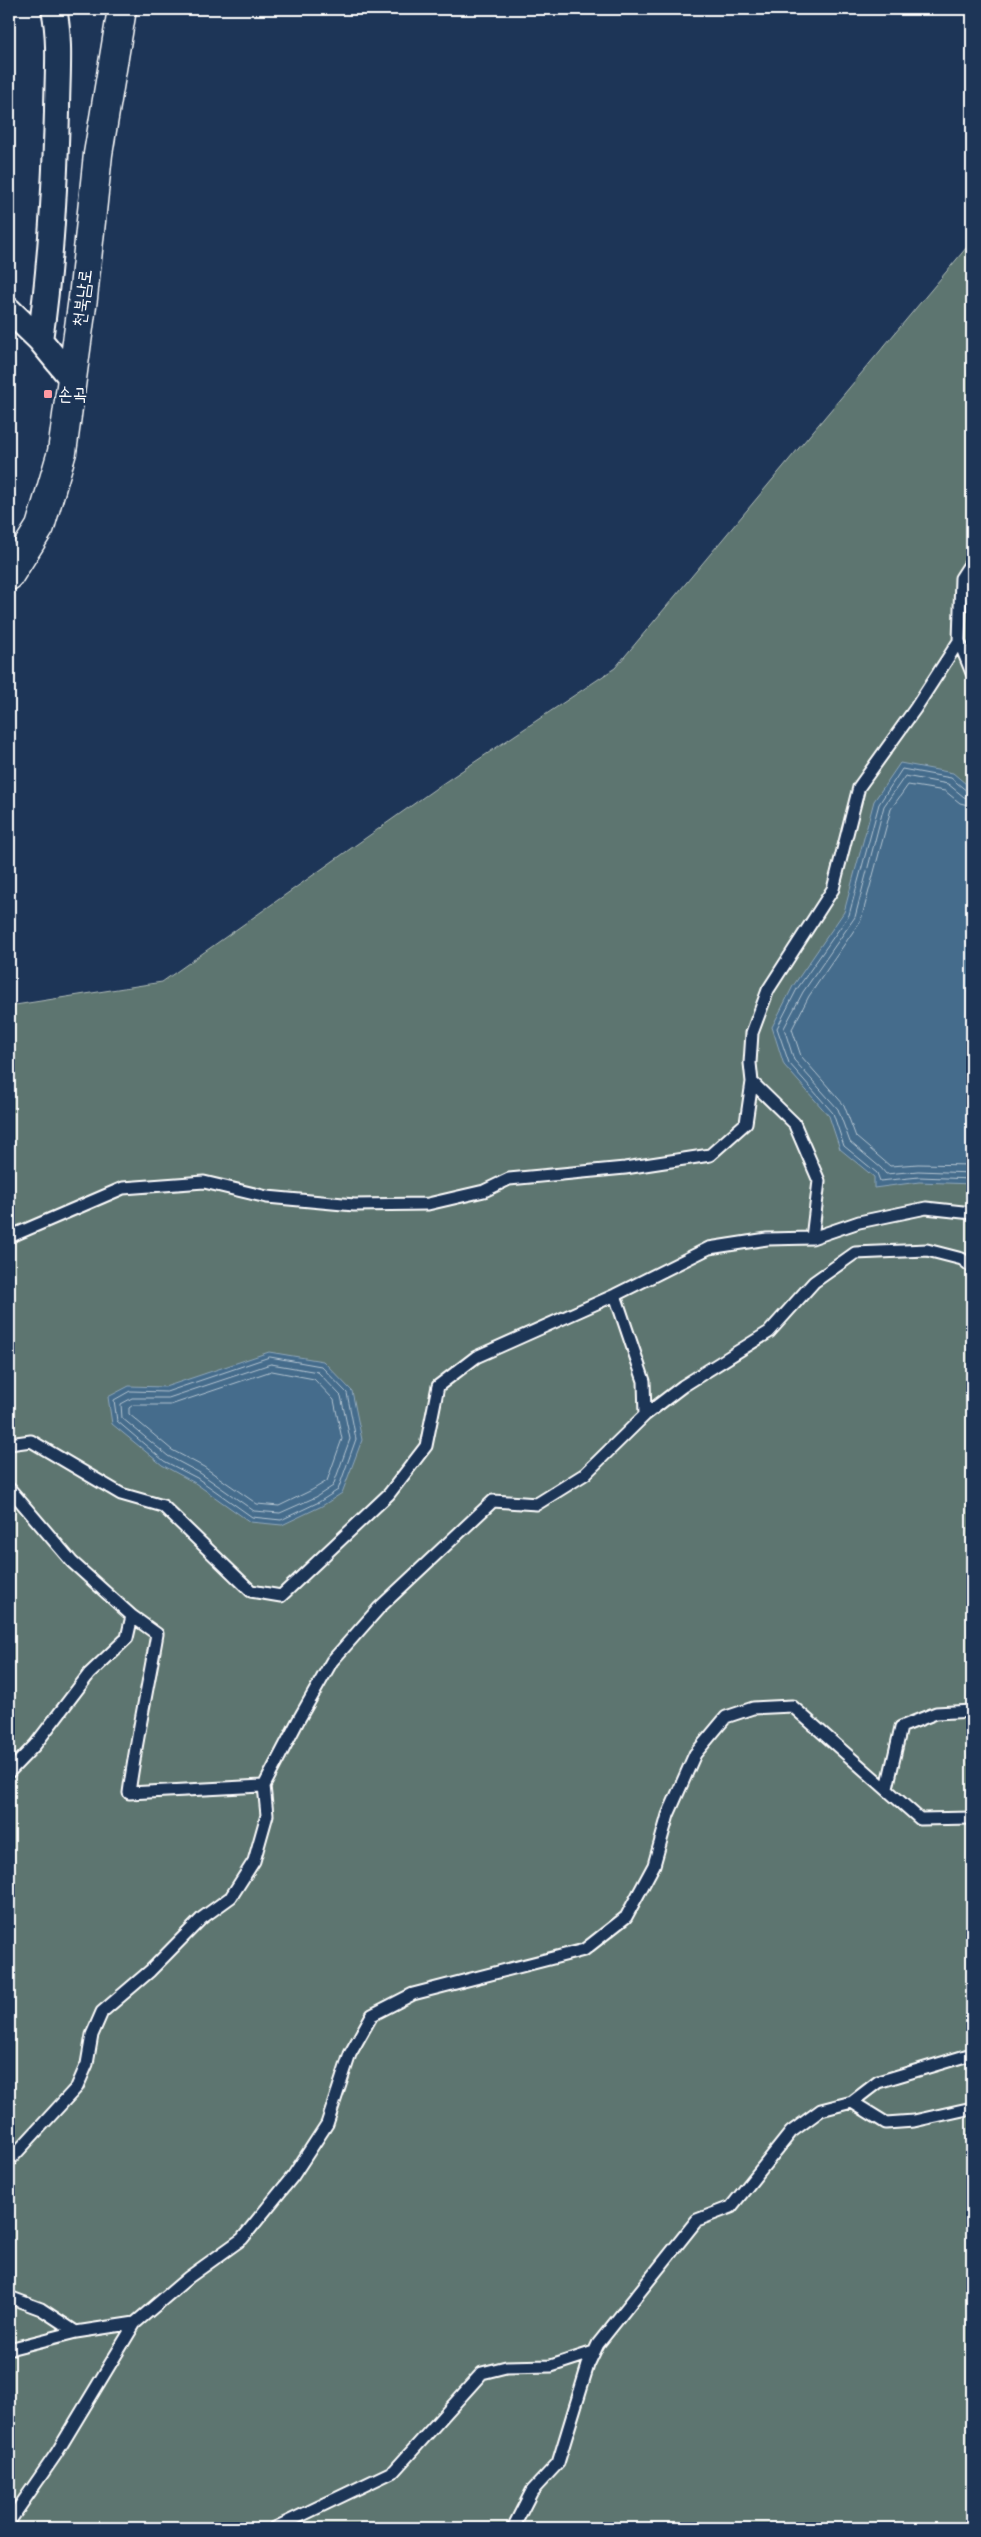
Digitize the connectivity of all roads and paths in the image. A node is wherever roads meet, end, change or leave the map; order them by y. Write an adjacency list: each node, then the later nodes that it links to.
1 (122, 9): 5 (main road, 천북남로)
2 (55, 10): 4 (street)
3 (9, 310): 4 (street)
4 (40, 340): 5 (street)
5 (72, 379): 7 (main road, 천북남로)
6 (972, 561): 8 (lane)
7 (9, 576)
8 (958, 641): 9 (lane); 10 (lane)
9 (972, 673)
10 (752, 1082): 12 (lane); 13 (lane)
11 (972, 1213): 13 (lane)
12 (9, 1237)
13 (812, 1238): 15 (lane)
14 (972, 1267): 16 (lane)
15 (615, 1295): 16 (lane); 17 (lane)
16 (645, 1415): 22 (lane)
17 (9, 1444)
18 (9, 1488): 19 (lane)
19 (132, 1616): 21 (lane); 22 (lane)
20 (972, 1711): 23 (lane)
21 (9, 1772)
22 (264, 1786): 28 (lane)
23 (886, 1788): 24 (lane); 30 (lane)
24 (972, 1818)
25 (972, 2054): 26 (lane)
26 (852, 2102): 27 (lane); 33 (lane)
27 (972, 2108)
28 (9, 2161)
29 (9, 2297): 31 (lane)
30 (135, 2323): 31 (lane); 34 (lane)
31 (76, 2332): 32 (lane)
32 (9, 2349)
33 (594, 2352): 35 (lane); 36 (lane)
34 (9, 2522)
35 (275, 2528)
36 (513, 2528)

